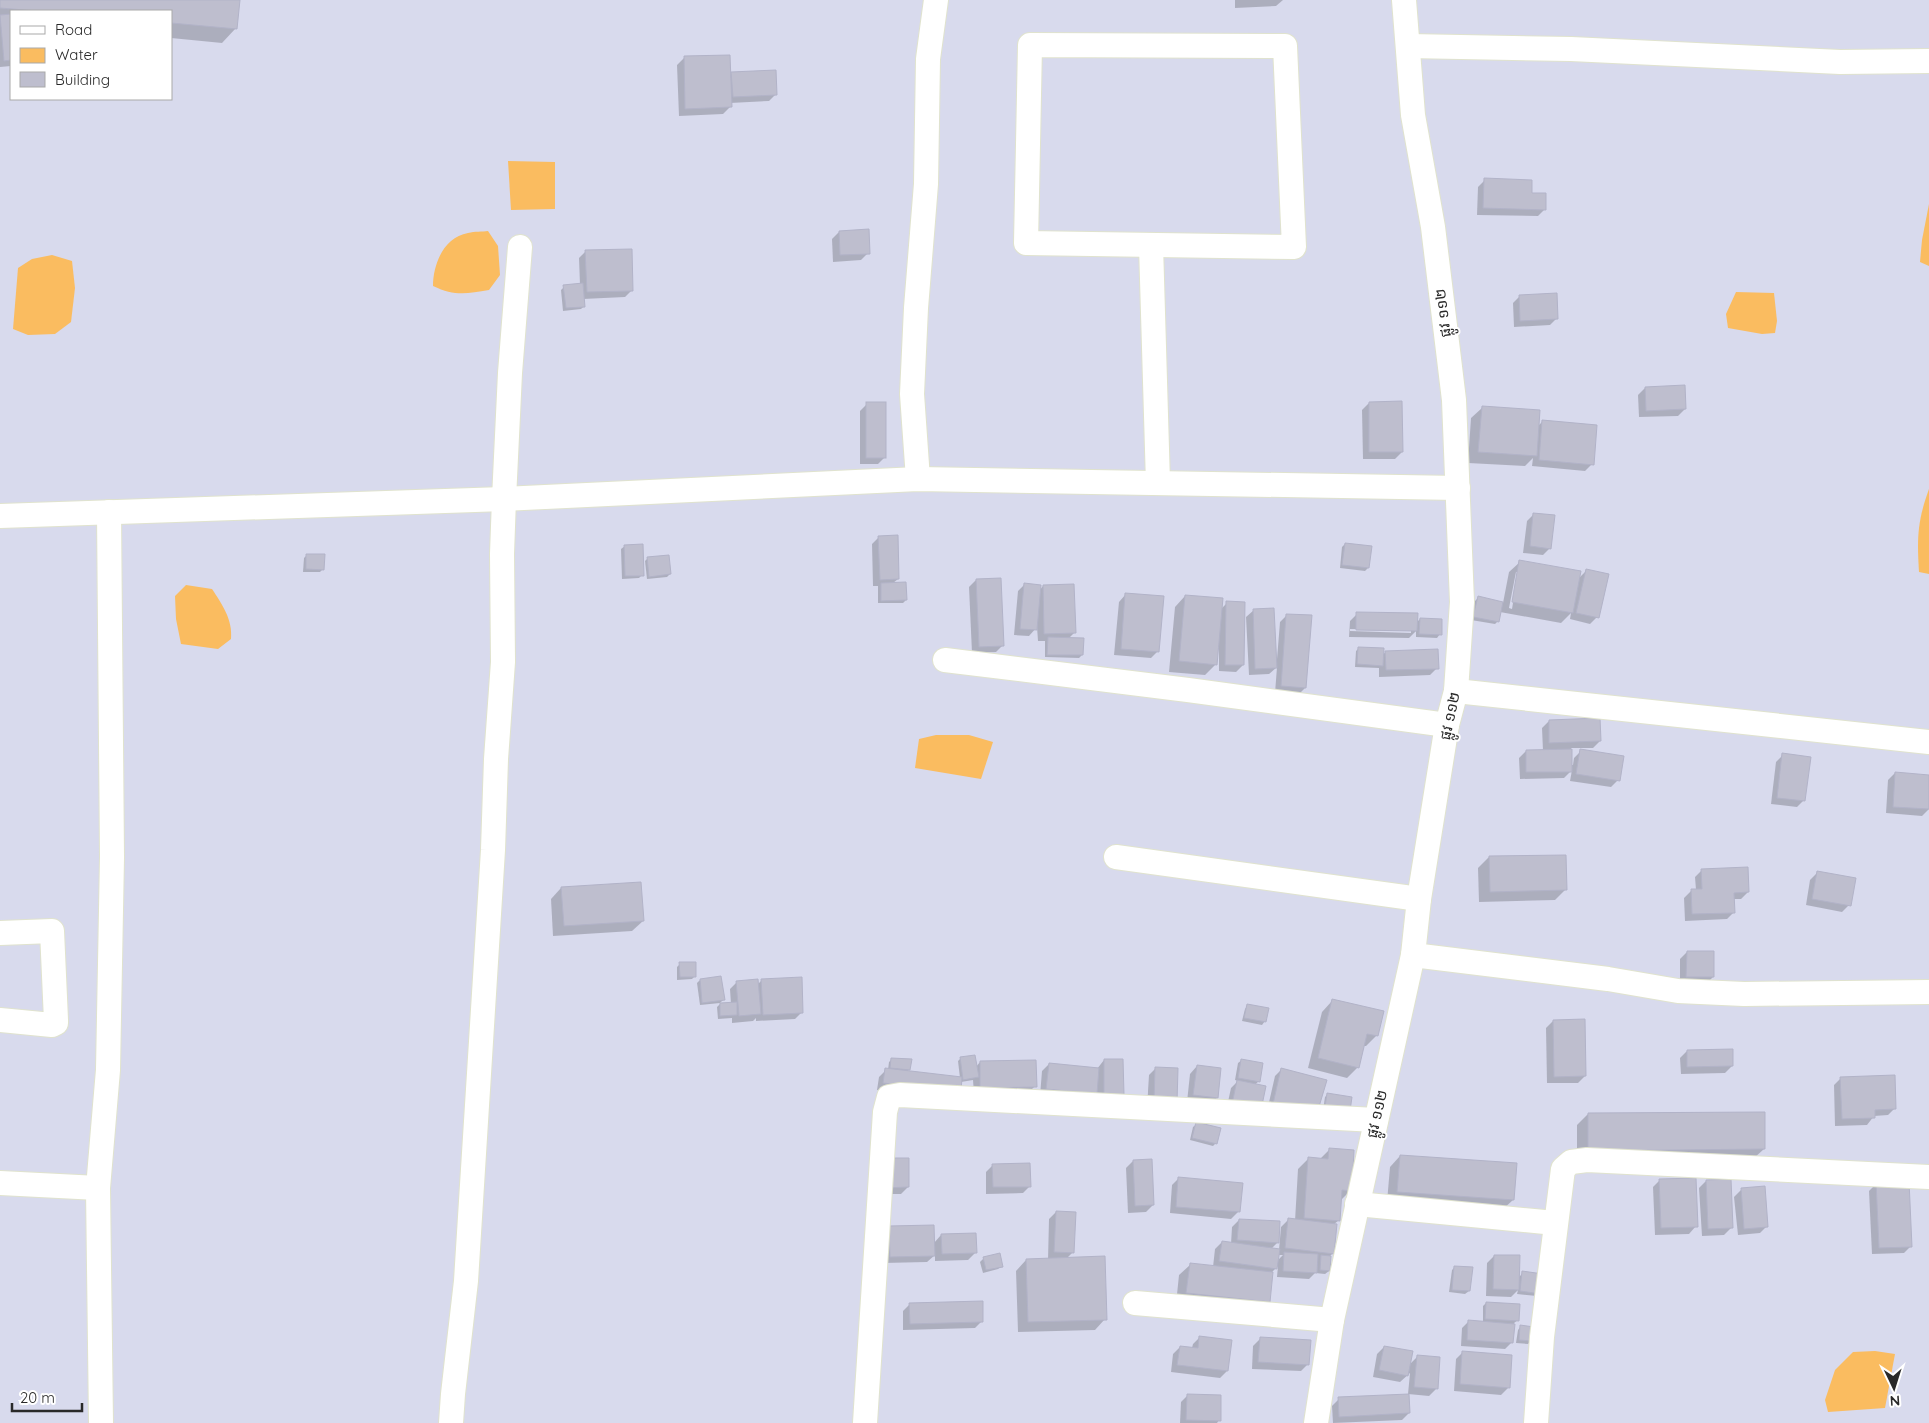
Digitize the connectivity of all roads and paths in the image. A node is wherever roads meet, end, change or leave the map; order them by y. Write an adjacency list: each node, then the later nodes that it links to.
1 (936, 0): 7 (street)
2 (1404, 0): 3 (street, ផ្លូវ ១១២)
3 (1408, 46): 4 (street); 9 (street, ផ្លូវ ១១២)
4 (1929, 61)
5 (1151, 245): 5 (street); 8 (street)
6 (520, 247): 10 (street)
7 (918, 479): 8 (street); 10 (street)
8 (1158, 482): 9 (street)
9 (1458, 488): 14 (street, ផ្លូវ ១១២)
10 (504, 498): 11 (street); 32 (street)
11 (109, 512): 12 (street); 26 (street)
12 (0, 516)
13 (945, 660): 15 (street)
14 (1456, 691): 15 (street, ផ្លូវ ១១២); 16 (street)
15 (1447, 725): 18 (street, ផ្លូវ ១១២)
16 (1929, 742)
17 (1116, 857): 18 (street)
18 (1420, 899): 20 (street, ផ្លូវ ១១២)
19 (0, 933): 22 (street)
20 (1413, 955): 21 (street); 23 (street, ផ្លូវ ១១២)
21 (1929, 992)
22 (0, 1020)
23 (1376, 1120): 27 (street, ផ្លូវ ១១២); 33 (street)
24 (1929, 1178): 28 (street)
25 (0, 1183): 26 (street)
26 (98, 1188): 31 (street)
27 (1358, 1204): 28 (street); 30 (street, ផ្លូវ ១១២)
28 (1555, 1223): 35 (street)
29 (1135, 1303): 30 (street)
30 (1332, 1320): 34 (street, ផ្លូវ ១១២)
31 (101, 1423)
32 (451, 1423)
33 (865, 1423)
34 (1316, 1423)
35 (1536, 1423)

